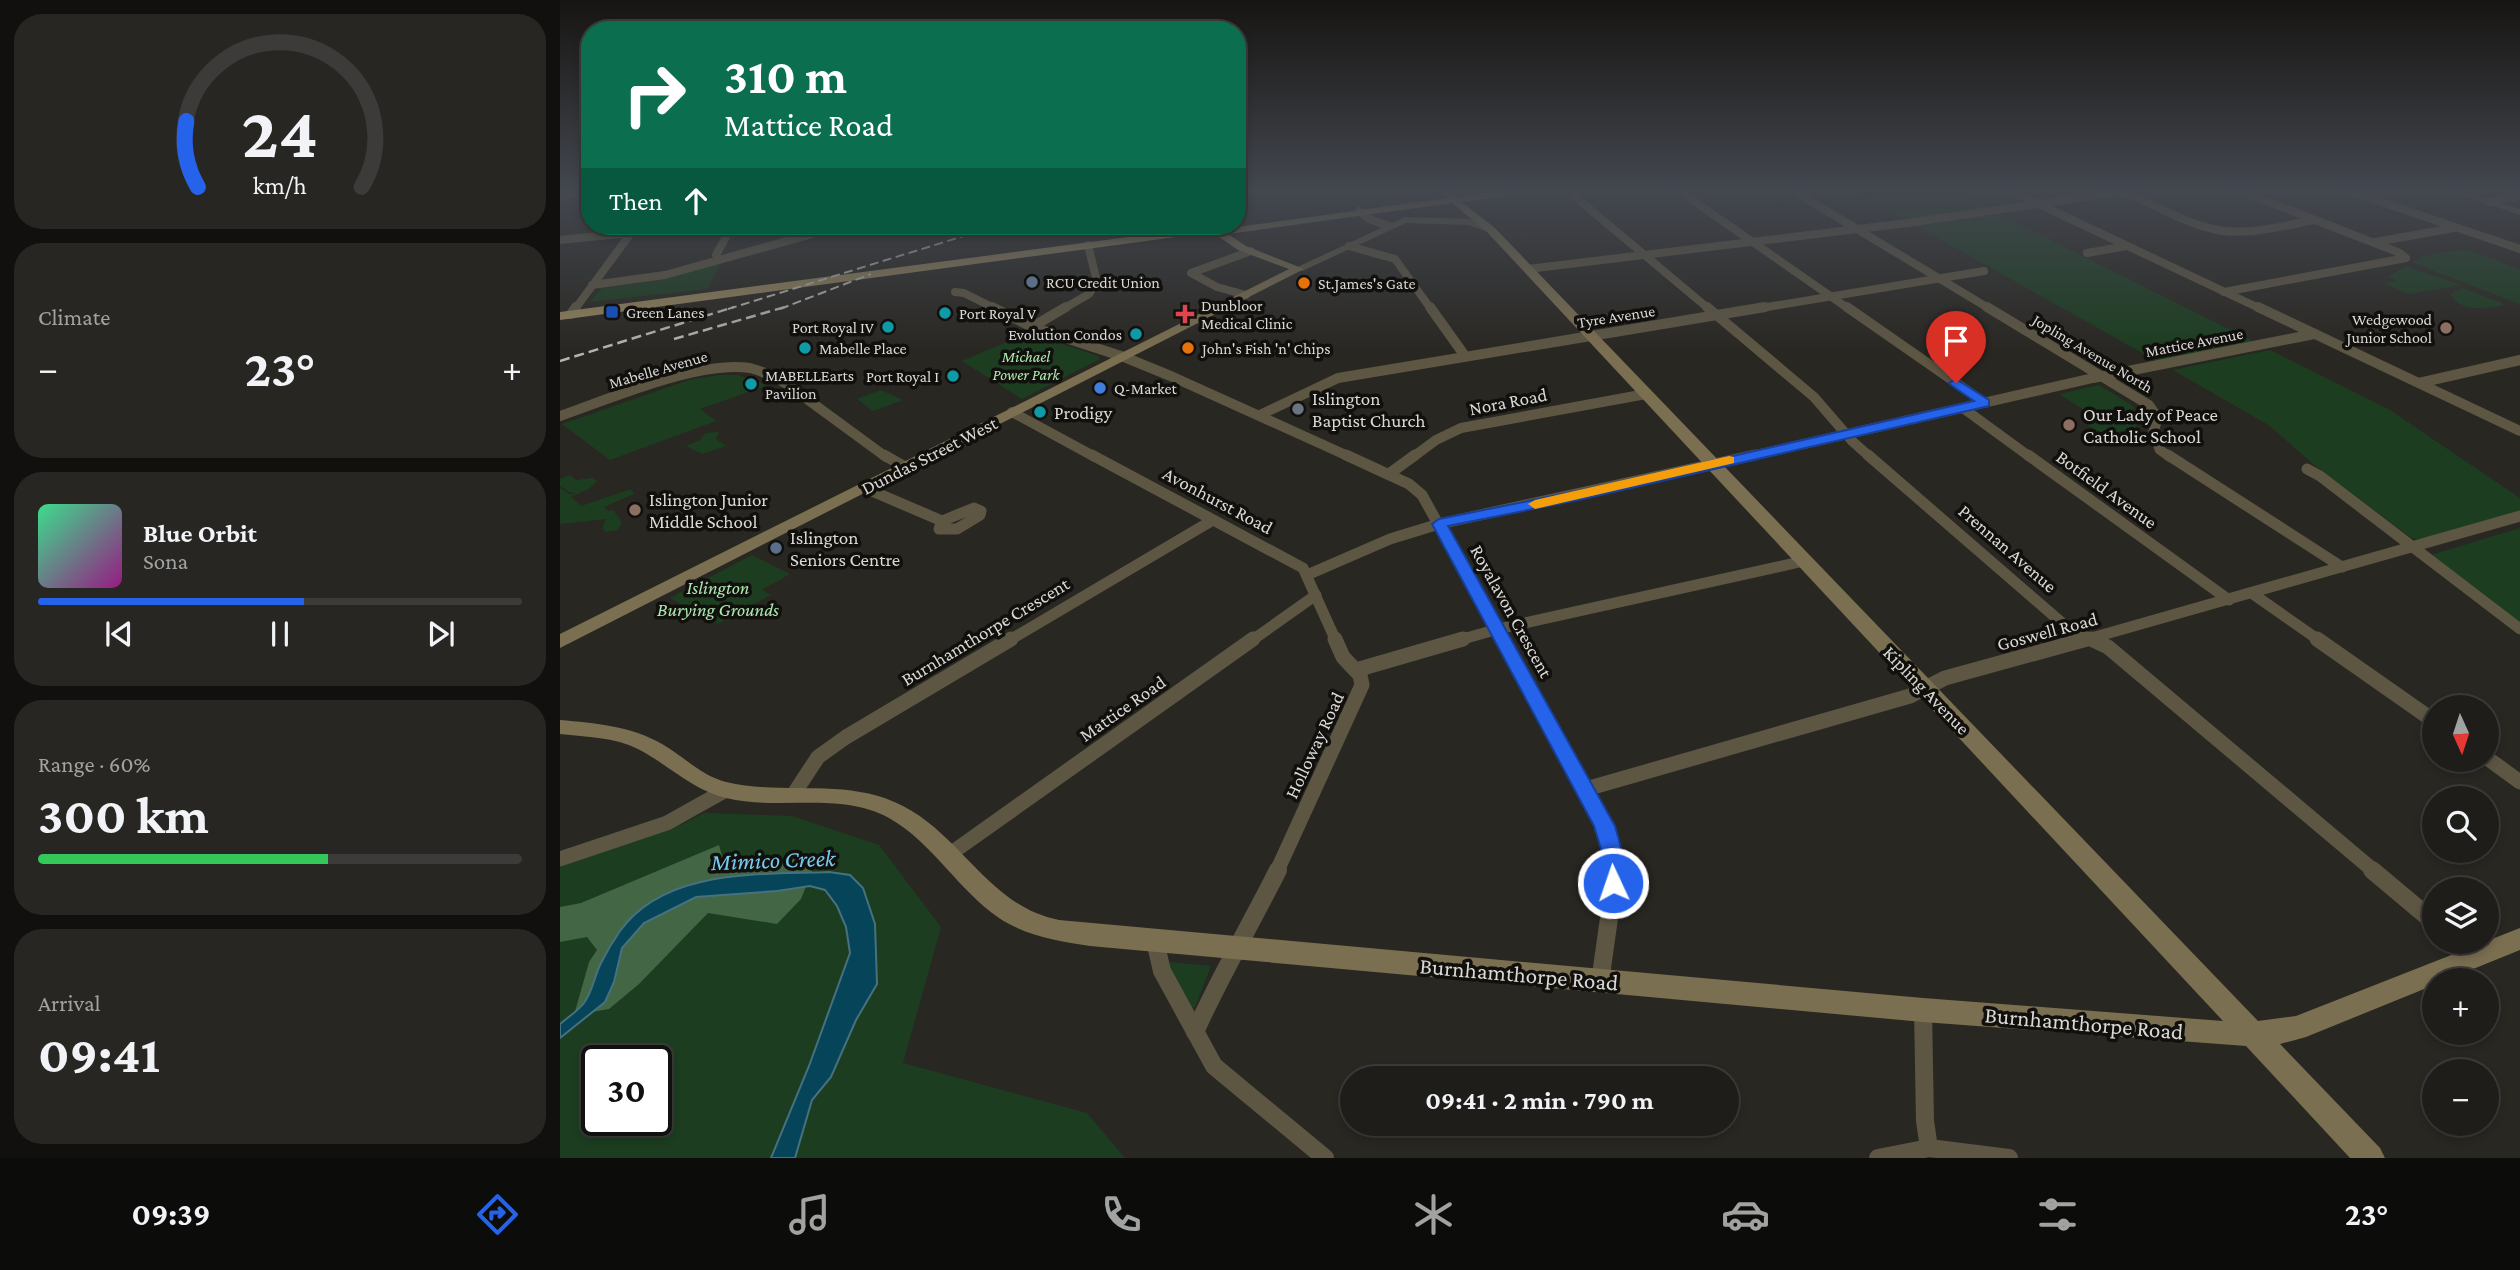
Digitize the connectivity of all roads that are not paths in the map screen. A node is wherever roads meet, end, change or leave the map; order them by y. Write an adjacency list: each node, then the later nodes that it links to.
1 (623, 244): 30 (street)
2 (722, 244): 24 (street)
3 (773, 244): 24 (street)
4 (1115, 244): 18 (main road)
5 (1235, 244): 20 (main road)
6 (1247, 244): 25 (main road)
7 (1353, 244): 16 (street, Dundas Street West)
8 (1504, 244): 27 (main road, Kipling Avenue)
9 (1630, 244): 22 (street, Prennan Avenue)
10 (1729, 244): 22 (street)
11 (1757, 244): 34 (street)
12 (1882, 244): 29 (street, Jopling Avenue North)
13 (2123, 244): 17 (street)
14 (2378, 244): 23 (street)
15 (2503, 244): 19 (street)
16 (1349, 246): 26 (street, Dundas Street West); 40 (street)
17 (2127, 246): 21 (street); 32 (street)
18 (1088, 248): 35 (main road); 37 (street)
19 (2520, 250)
20 (1251, 251): 25 (main road); 33 (street)
21 (2087, 253)
22 (1643, 255): 27 (street); 36 (street, Prennan Avenue)
23 (2404, 255): 32 (street)
24 (719, 260): 30 (street)
25 (1278, 260): 26 (main road)
26 (1297, 269): 33 (main road, Dundas Street West)
27 (1528, 269): 39 (main road, Kipling Avenue)
28 (1984, 271): 29 (street, Tyre Avenue)
29 (1939, 279): 34 (street, Tyre Avenue); 43 (street, Jopling Avenue North)
30 (592, 285): 35 (street)
31 (955, 292): 37 (street, Royalavon Crescent)
32 (2224, 292): 38 (street)
33 (1246, 295): 41 (main road, Dundas Street West)
34 (1830, 296): 36 (street, Tyre Avenue); 46 (street)
35 (566, 312)
36 (1715, 316): 39 (street, Tyre Avenue); 52 (street, Prennan Avenue)
37 (1032, 327): 41 (street, Royalavon Crescent)
38 (2314, 334): 43 (street, Mattice Avenue); 44 (street)
39 (1591, 336): 40 (street, Tyre Avenue); 45 (main road, Kipling Avenue)
40 (1465, 356): 49 (street, Tyre Avenue)
41 (1124, 357): 48 (main road, Dundas Street West); 49 (street, Royalavon Crescent)
42 (2520, 360): 44 (street)
43 (2103, 376): 46 (street, Mattice Avenue); 64 (street, Jopling Avenue North)
44 (2419, 383): 51 (street)
45 (1646, 394): 53 (main road, Kipling Avenue); 56 (street, Nora Road)
46 (1985, 403): 47 (street, Mattice Avenue)
47 (1963, 408): 52 (street, Mattice Avenue); 68 (street, Botfield Avenue)
48 (1012, 412): 54 (main road, Dundas Street West); 59 (street, Avonhurst Road)
49 (1260, 415): 56 (street, Royalavon Crescent)
50 (560, 416): 54 (street, Mabelle Avenue)
51 (2520, 431)
52 (1843, 433): 53 (street, Mattice Avenue); 71 (street, Prennan Avenue)
53 (1712, 464): 61 (street); 63 (main road, Kipling Avenue)
54 (905, 467): 57 (main road, Dundas Street West)
55 (2307, 469): 62 (street)
56 (1389, 474): 61 (street, Royalavon Crescent)
57 (865, 488): 60 (street); 72 (main road, Dundas Street West)
58 (2520, 516): 62 (street, Goswell Road)
59 (1213, 520): 65 (street, Avonhurst Road); 81 (street, Burnhamthorpe Crescent)
60 (942, 522)
61 (1439, 524): 65 (street); 69 (street, Royalavon Crescent)
62 (2414, 548): 64 (street, Goswell Road); 70 (street)
63 (1804, 561): 69 (street, Holloway Road); 74 (main road, Kipling Avenue)
64 (2342, 567): 66 (street, Goswell Road)
65 (1307, 575): 67 (street)
66 (2253, 594): 68 (street, Goswell Road); 75 (street)
67 (1316, 595): 73 (street); 82 (street, Mattice Road)
68 (2229, 600): 71 (street, Goswell Road)
69 (1498, 629): 73 (street, Holloway Road); 79 (street, Royalavon Crescent)
70 (2520, 629)
71 (2090, 639): 74 (street, Goswell Road); 84 (street, Prennan Avenue)
72 (560, 642)
73 (1356, 670): 88 (street, Holloway Road)
74 (1924, 688): 79 (street, Goswell Road); 93 (main road, Kipling Avenue)
75 (2422, 713)
76 (560, 727): 80 (main road, Burnhamthorpe Road)
77 (2499, 767): 78 (street)
78 (2520, 782)
79 (1586, 789): 90 (street, Royalavon Crescent)
80 (726, 790): 81 (main road, Burnhamthorpe Road); 83 (street)
81 (793, 794): 82 (main road, Burnhamthorpe Road)
82 (950, 854): 86 (main road, Burnhamthorpe Road)
83 (560, 859)
84 (2422, 912)
85 (2520, 939): 87 (main road, Burnhamthorpe Road)
86 (1155, 941): 88 (main road, Burnhamthorpe Road); 92 (street)
87 (2499, 943)
88 (1238, 948): 90 (main road, Burnhamthorpe Road); 92 (street, Holloway Road)
89 (2456, 954): 93 (main road, Burnhamthorpe Road)
90 (1600, 982): 91 (main road, Burnhamthorpe Road)
91 (1923, 1010): 93 (main road, Burnhamthorpe Road); 94 (street)
92 (1195, 1032): 95 (street)
93 (2252, 1034): 98 (main road, Kipling Avenue)
94 (1929, 1147): 96 (street); 97 (street)
95 (1325, 1158)
96 (1878, 1158)
97 (2008, 1158)
98 (2370, 1158)

